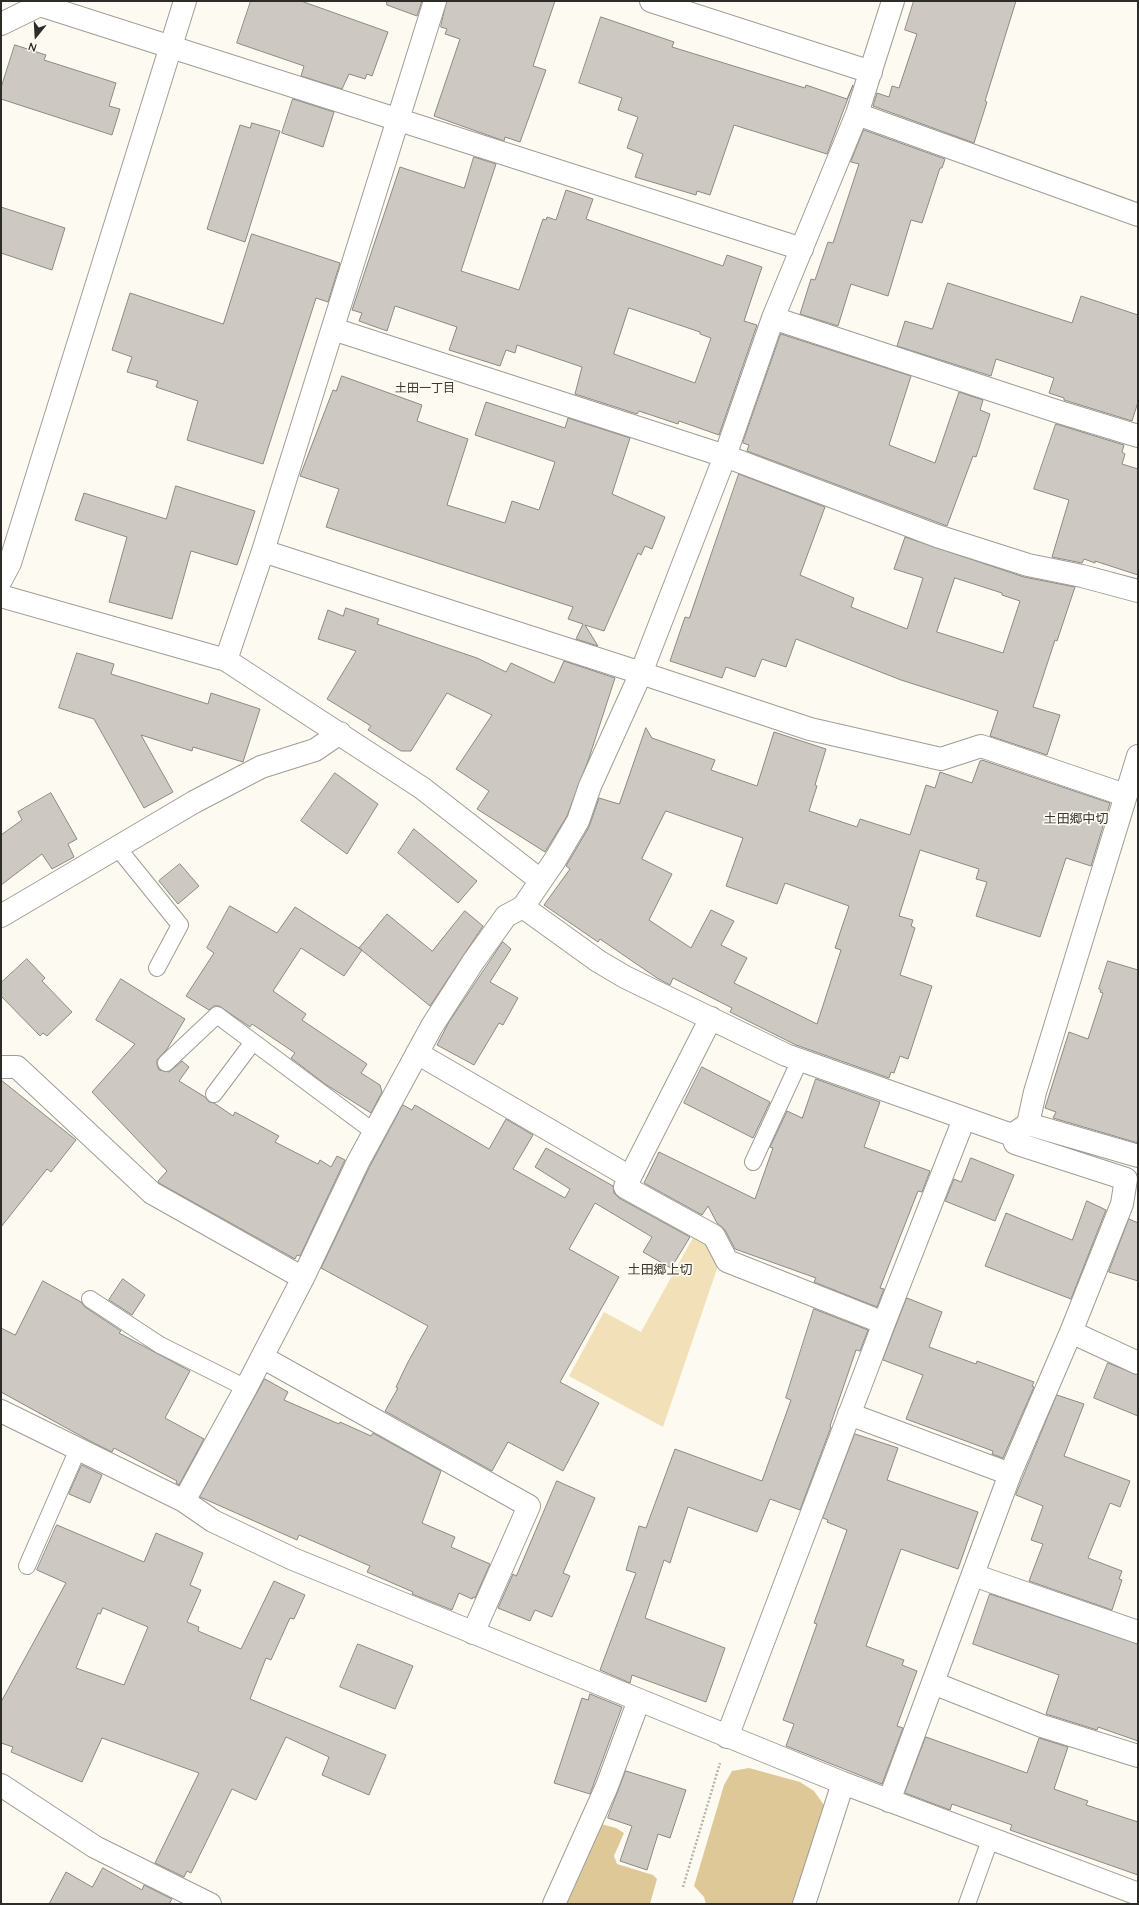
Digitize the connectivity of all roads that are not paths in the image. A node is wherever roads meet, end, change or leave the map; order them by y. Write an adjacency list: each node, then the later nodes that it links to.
1 (185, 1): 6 (street)
2 (435, 1): 9 (street)
3 (651, 1): 7 (street)
4 (893, 1): 7 (street)
5 (1, 24): 6 (street)
6 (171, 48): 9 (street); 17 (street)
7 (871, 72): 8 (street)
8 (857, 114): 10 (street); 11 (street)
9 (398, 119): 11 (street); 13 (street)
10 (1138, 214)
11 (802, 250): 12 (street)
12 (773, 318): 14 (street); 15 (street)
13 (332, 329): 15 (street); 16 (street)
14 (1138, 436)
15 (725, 456): 18 (street); 21 (street)
16 (263, 551): 20 (street); 21 (street)
17 (1, 580)
18 (1138, 591)
19 (1, 596): 20 (street)
20 (226, 660): 22 (street)
21 (642, 673): 24 (street); 26 (street)
22 (340, 733): 25 (street); 26 (street)
23 (1138, 756): 24 (street)
24 (1125, 795): 38 (street)
25 (117, 847): 28 (street); 29 (lane)
26 (540, 880): 27 (street)
27 (523, 907): 30 (street); 32 (street)
28 (1, 916)
29 (156, 968)
30 (710, 1018): 33 (street); 42 (street)
31 (253, 1042): 34 (lane); 36 (lane); 39 (lane)
32 (417, 1053): 39 (street); 42 (street)
33 (800, 1060): 37 (street); 41 (lane)
34 (166, 1063)
35 (1, 1067): 43 (street)
36 (214, 1094)
37 (964, 1119): 38 (street); 45 (street)
38 (1020, 1130): 40 (street); 46 (street)
39 (374, 1132): 43 (street)
40 (1138, 1156)
41 (753, 1162)
42 (630, 1177): 45 (street)
43 (303, 1278): 47 (street)
44 (90, 1299): 49 (lane)
45 (884, 1323): 51 (street)
46 (1071, 1332): 48 (street); 53 (street)
47 (262, 1356): 49 (street); 58 (street)
48 (1138, 1363)
49 (246, 1388): 54 (street)
50 (1, 1411): 52 (street)
51 (849, 1414): 53 (street); 61 (street)
52 (78, 1449): 54 (street); 55 (lane)
53 (1010, 1474): 56 (street)
54 (184, 1501): 58 (street)
55 (27, 1566)
56 (973, 1575): 57 (street); 59 (street)
57 (1138, 1632)
58 (473, 1633): 60 (street)
59 (933, 1683): 62 (street); 65 (street)
60 (639, 1700): 61 (street); 69 (street)
61 (727, 1737): 63 (street)
62 (1138, 1756)
63 (842, 1783): 65 (street); 70 (street)
64 (1, 1785): 68 (street)
65 (890, 1801): 66 (street)
66 (990, 1840): 67 (street); 71 (lane)
67 (1138, 1894)
68 (210, 1904)
69 (554, 1904)
70 (804, 1904)
71 (967, 1904)

